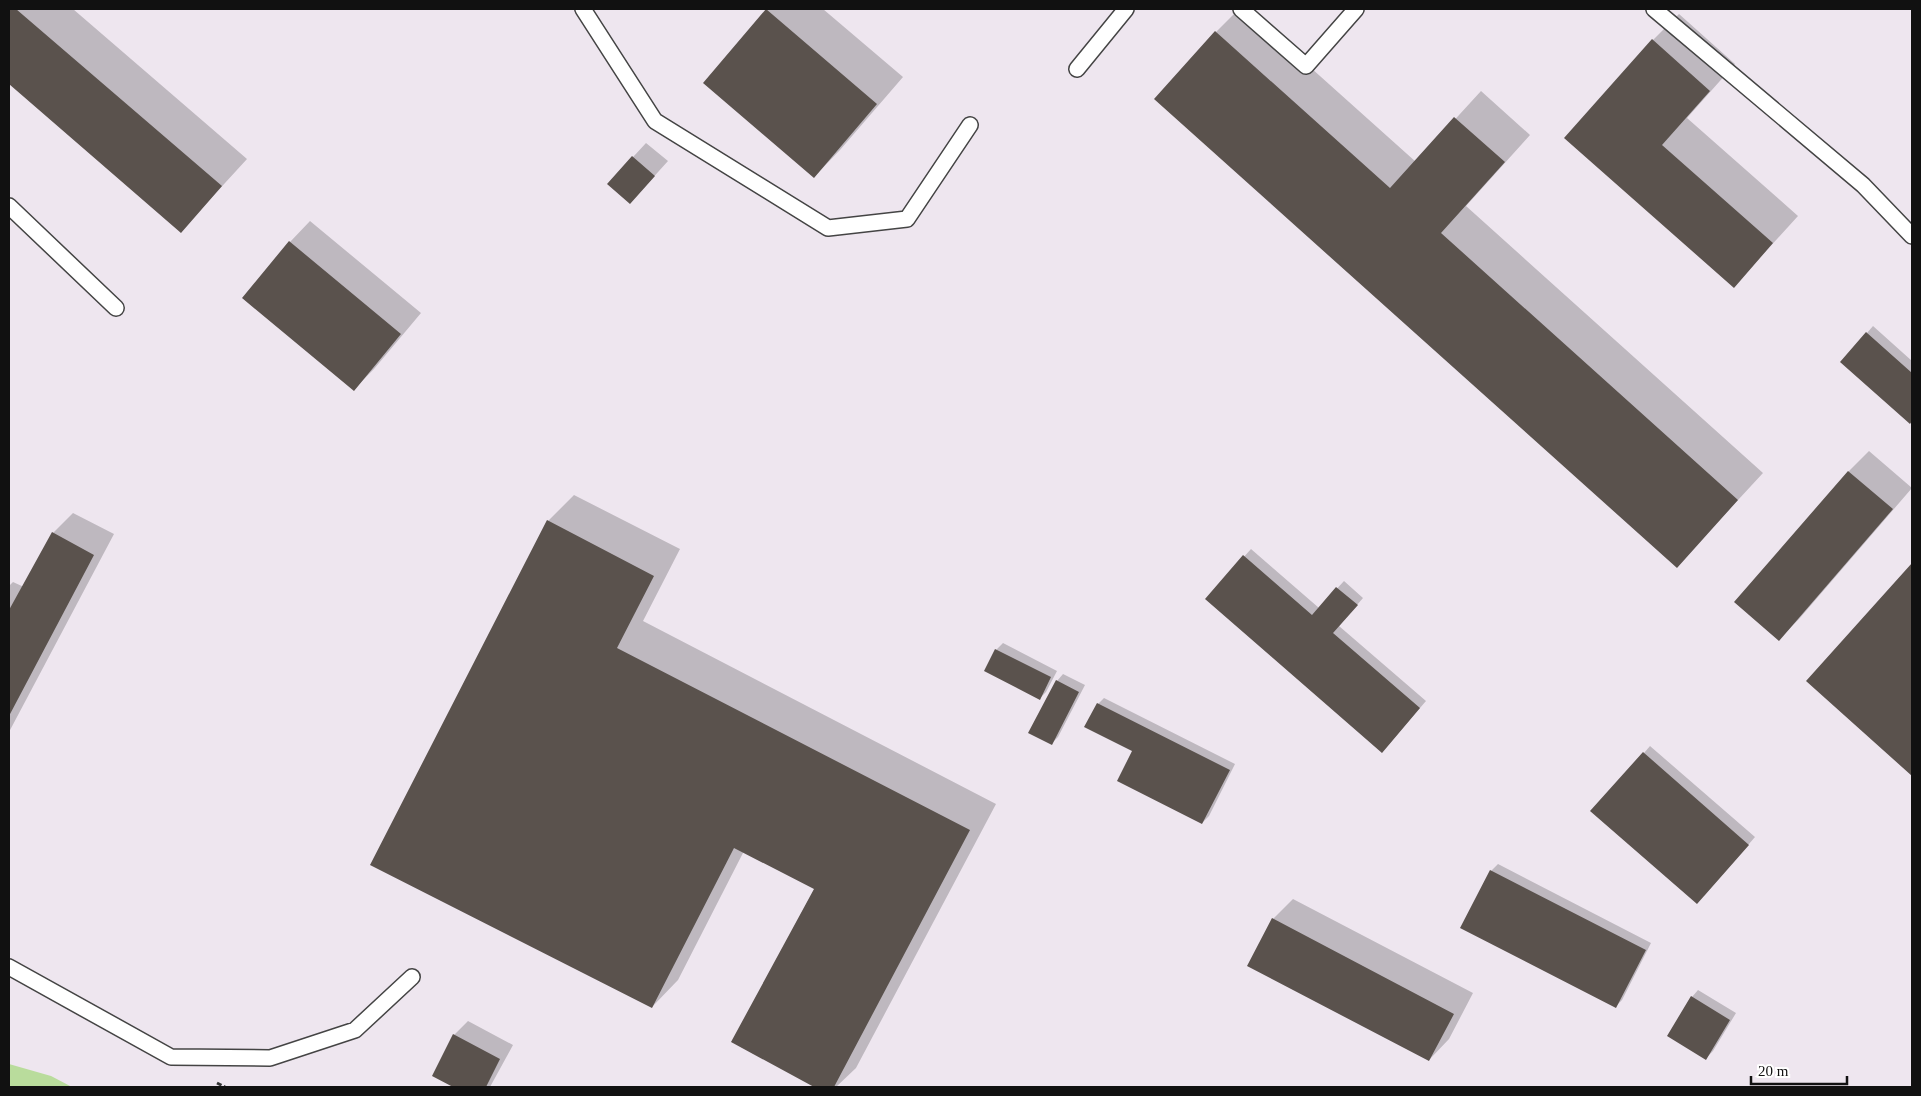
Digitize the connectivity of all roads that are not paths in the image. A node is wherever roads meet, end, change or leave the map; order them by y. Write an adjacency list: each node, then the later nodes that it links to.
1 (583, 9): 7 (lane)
2 (1126, 9): 6 (lane)
3 (1241, 9): 4 (lane)
4 (1356, 9)
5 (1654, 9): 9 (lane)
6 (1077, 69)
7 (970, 125)
8 (9, 206): 10 (lane)
9 (1912, 236)
10 (116, 308)
11 (9, 967): 12 (lane)
12 (412, 976)

